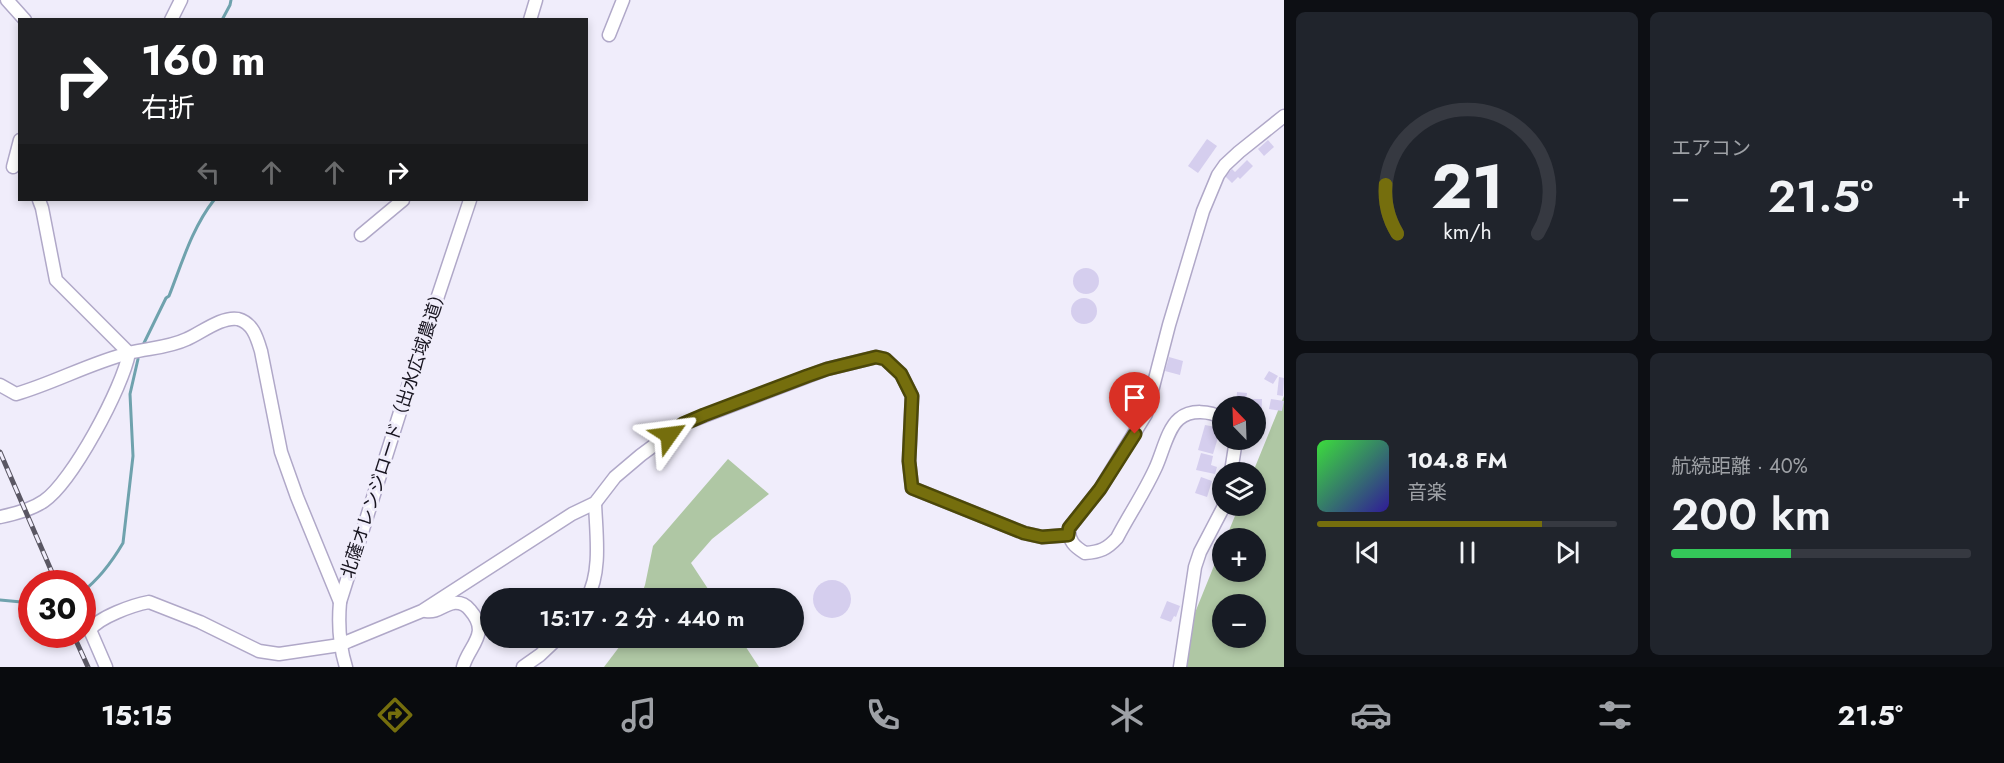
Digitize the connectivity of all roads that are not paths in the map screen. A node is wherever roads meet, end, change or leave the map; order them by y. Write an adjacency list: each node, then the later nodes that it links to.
1 (8, 0): 5 (street)
2 (180, 0): 6 (street)
3 (536, 0): 7 (street)
4 (623, 0): 8 (street)
5 (23, 18)
6 (172, 18)
7 (531, 18)
8 (609, 35)
9 (1284, 116): 22 (street)
10 (18, 147): 11 (street)
11 (13, 166)
12 (39, 201): 16 (street)
13 (402, 201): 15 (street)
14 (470, 201): 24 (street, 北薩オレンジロード（出水広域農道）)
15 (361, 235)
16 (129, 353): 17 (street); 21 (street); 24 (street)
17 (0, 385)
18 (1212, 413): 22 (street)
19 (595, 503): 22 (street); 23 (street); 25 (street)
20 (1219, 516): 32 (street)
21 (0, 517)
22 (1068, 535)
23 (591, 588)
24 (340, 602): 26 (street, 北薩オレンジロード（出水広域農道）)
25 (422, 611): 26 (street); 30 (street)
26 (339, 645): 28 (street); 29 (street, 北薩オレンジロード（出水広域農道）)
27 (547, 648): 31 (street)
28 (106, 667)
29 (346, 667)
30 (463, 667)
31 (523, 667)
32 (1180, 667)

